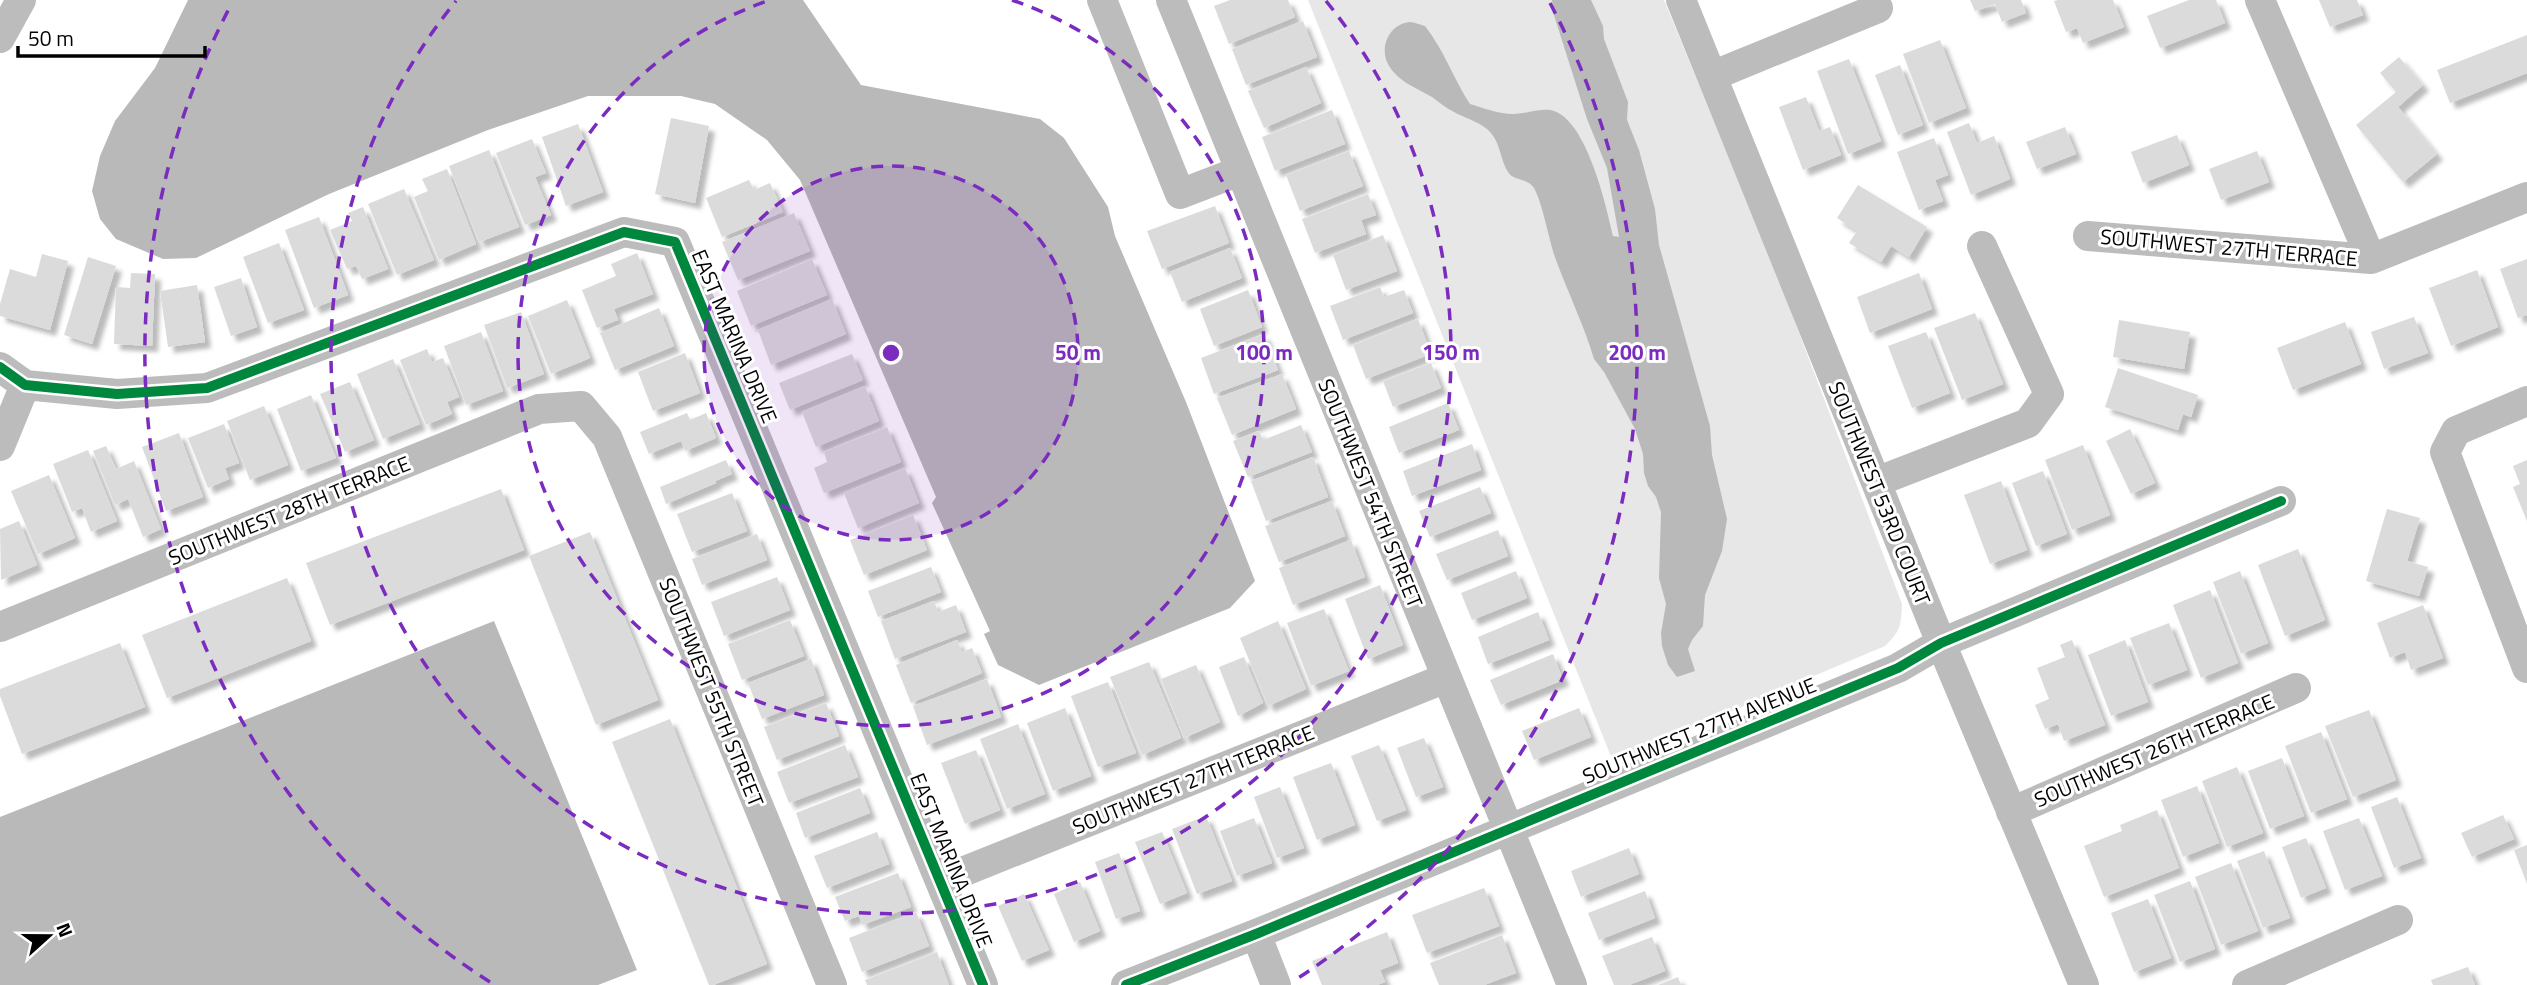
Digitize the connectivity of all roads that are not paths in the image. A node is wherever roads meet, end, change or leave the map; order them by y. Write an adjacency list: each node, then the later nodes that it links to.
1 (21, 0): 7 (street)
2 (1102, 0): 9 (street)
3 (1171, 0): 9 (street, SOUTHWEST 54TH STREET)
4 (1681, 0): 8 (street, SOUTHWEST 53RD COURT)
5 (2260, 0): 13 (street)
6 (1878, 8): 8 (street)
7 (0, 38)
8 (1712, 76): 19 (street, SOUTHWEST 53RD COURT)
9 (1240, 171): 24 (street, SOUTHWEST 54TH STREET)
10 (2527, 197): 13 (street, SOUTHWEST 27TH TERRACE)
11 (2088, 236): 13 (street, SOUTHWEST 27TH TERRACE)
12 (1982, 246): 19 (street)
13 (2371, 259)
14 (0, 367): 15 (street)
15 (25, 385): 18 (street); 28 (street, EAST MARINA DRIVE)
16 (2527, 401): 23 (street)
17 (581, 406): 21 (street, SOUTHWEST 28TH TERRACE); 31 (street, SOUTHWEST 55TH STREET)
18 (0, 446)
19 (1876, 482): 22 (street, SOUTHWEST 53RD COURT)
20 (2281, 501): 22 (street, SOUTHWEST 27TH AVENUE)
21 (0, 627)
22 (1941, 643): 26 (street, SOUTHWEST 53RD COURT); 27 (street, SOUTHWEST 27TH AVENUE)
23 (2527, 668)
24 (1446, 678): 27 (street, SOUTHWEST 54TH STREET); 28 (street, SOUTHWEST 27TH TERRACE)
25 (2296, 688): 26 (street, SOUTHWEST 26TH TERRACE)
26 (2011, 811): 36 (street, SOUTHWEST 53RD COURT)
27 (1508, 829): 30 (street, SOUTHWEST 27TH AVENUE); 35 (street, SOUTHWEST 54TH STREET)
28 (940, 881): 32 (street, EAST MARINA DRIVE)
29 (2398, 920): 37 (street)
30 (1256, 934): 33 (street, SOUTHWEST 27TH AVENUE); 34 (street)
31 (832, 985)
32 (983, 985)
33 (1126, 985)
34 (1276, 985)
35 (1572, 985)
36 (2084, 985)
37 (2248, 985)

